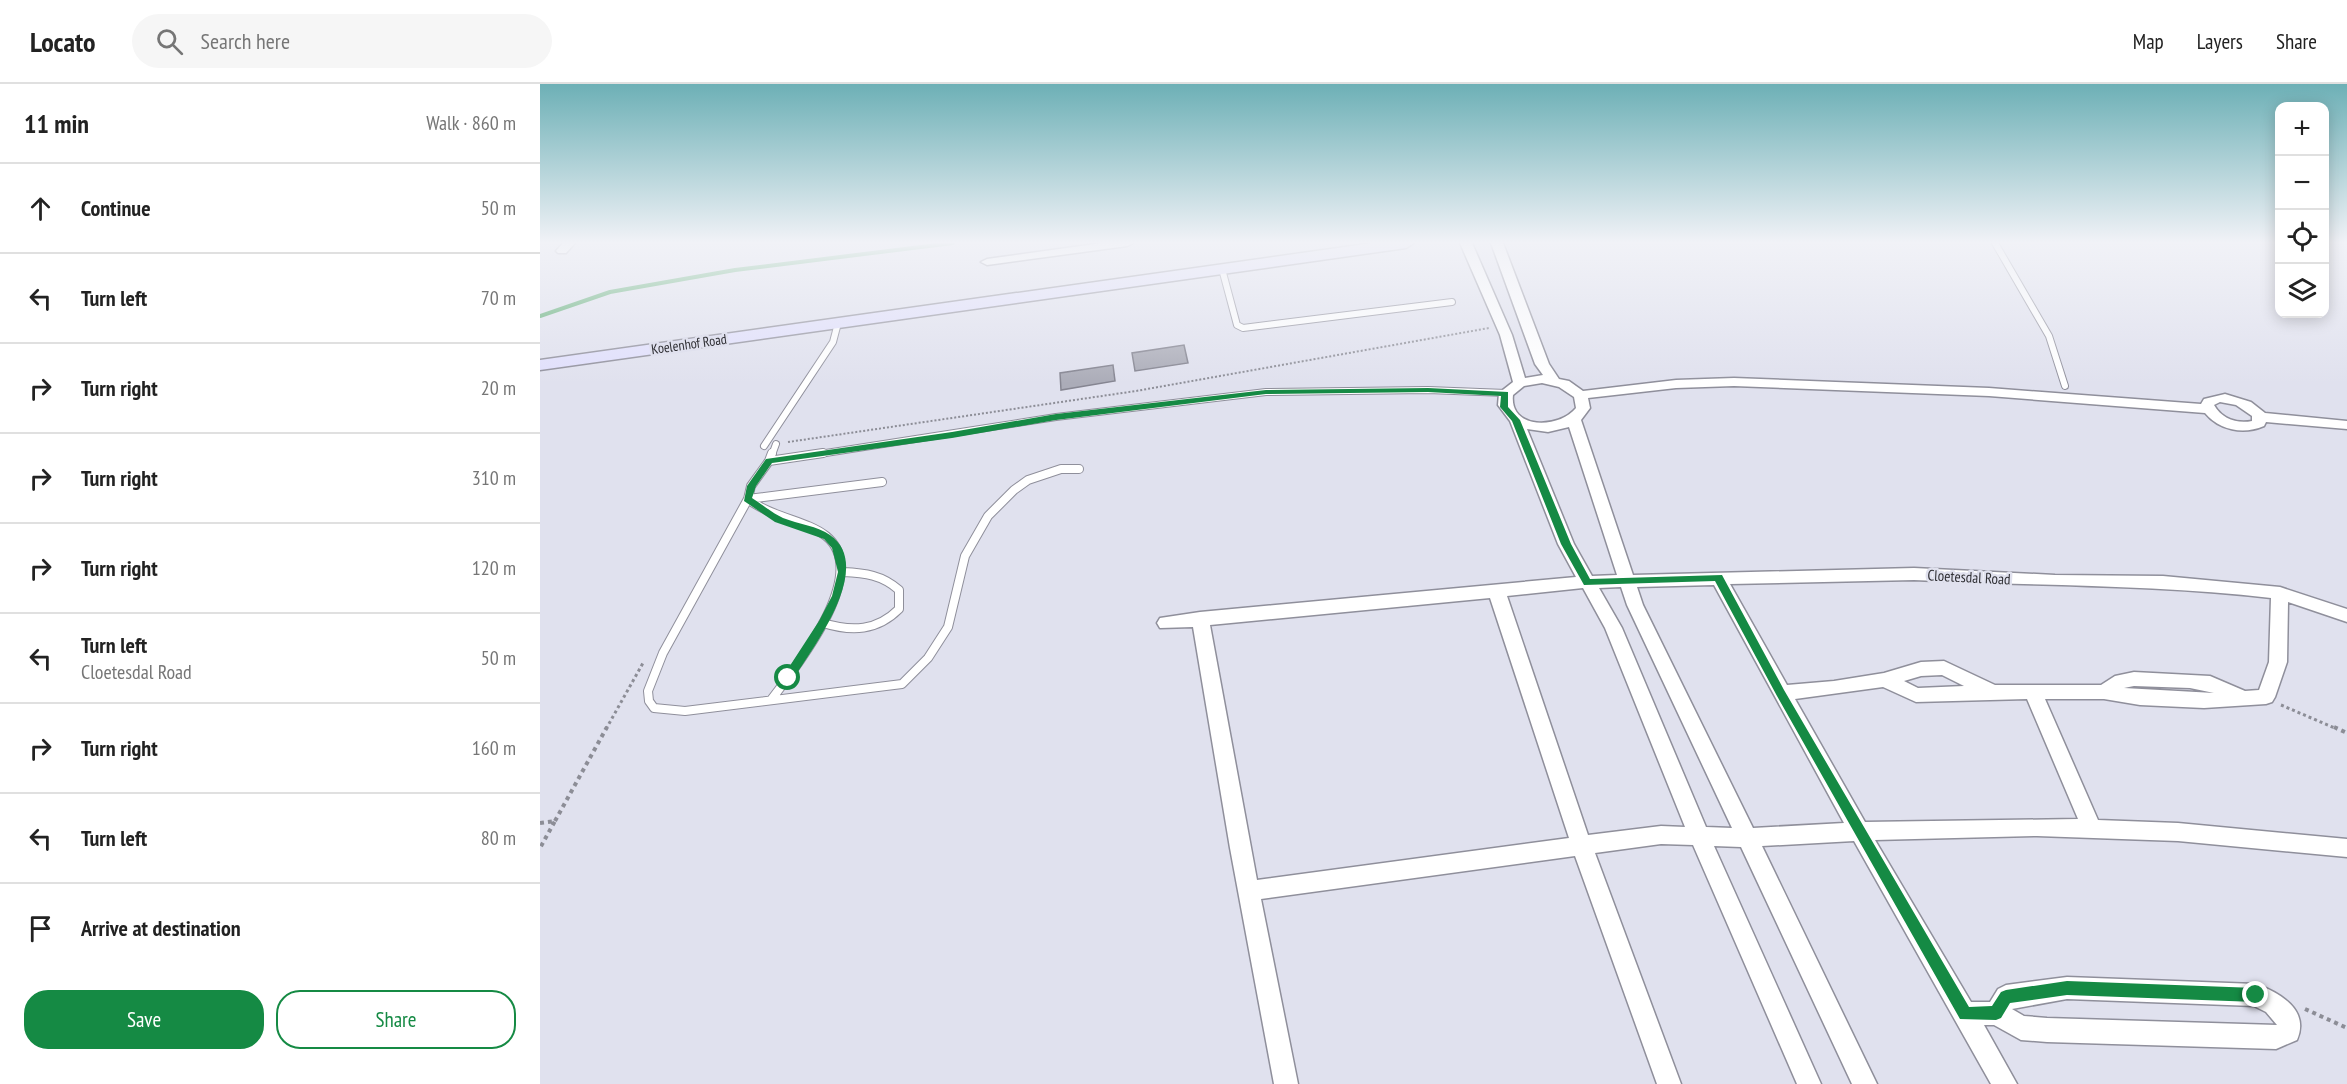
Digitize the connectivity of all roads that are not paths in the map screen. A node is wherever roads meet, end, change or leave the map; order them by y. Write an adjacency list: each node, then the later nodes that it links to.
1 (1021, 290): 8 (main road, Koelenhof Road)
2 (1075, 290): 8 (main road, Koelenhof Road)
3 (1228, 290): 7 (lane)
4 (1487, 290): 11 (street)
5 (1514, 290): 10 (street)
6 (2022, 290): 12 (lane)
7 (1452, 302)
8 (838, 323): 9 (main road, Koelenhof Road); 20 (lane)
9 (540, 365)
10 (1553, 381): 11 (street); 14 (street)
11 (1520, 383): 13 (street)
12 (2065, 386)
13 (1506, 393): 17 (street); 20 (lane)
14 (1580, 395): 15 (street); 18 (street)
15 (2208, 409): 16 (street); 16 (street)
16 (2260, 417): 19 (street)
17 (1516, 420): 18 (street); 27 (street)
18 (1574, 420): 26 (street)
19 (2347, 425)
20 (769, 461): 23 (lane)
21 (1079, 469): 38 (lane)
22 (882, 482): 23 (lane)
23 (748, 499): 24 (lane); 38 (lane)
24 (843, 572): 32 (lane); 32 (lane)
25 (1718, 577): 26 (street, Cloetesdal Road); 29 (street, Cloetesdal Road); 37 (street)
26 (1626, 580): 27 (street, Cloetesdal Road); 42 (street)
27 (1587, 582): 28 (street, Cloetesdal Road); 41 (street)
28 (1496, 589): 31 (street, Cloetesdal Road); 43 (street)
29 (2280, 593): 30 (street, Cloetesdal Road); 36 (street)
30 (2347, 616)
31 (1200, 618): 33 (street, Cloetesdal Road); 45 (street)
32 (823, 623): 38 (lane)
33 (1166, 623)
34 (1884, 680): 35 (street); 35 (street); 37 (street)
35 (1993, 692): 36 (street)
36 (2033, 692): 39 (street)
37 (1781, 693): 40 (street)
38 (771, 700)
39 (2092, 829): 40 (street); 44 (street)
40 (1859, 831): 42 (street); 47 (street)
41 (1700, 838): 42 (street); 43 (street); 50 (street)
42 (1748, 838): 51 (street)
43 (1581, 845): 45 (street); 49 (street)
44 (2347, 848)
45 (1248, 891): 48 (street)
46 (1996, 1013): 46 (street); 47 (street)
47 (1965, 1014): 52 (street)
48 (1286, 1084)
49 (1669, 1084)
50 (1809, 1084)
51 (1865, 1084)
52 (2006, 1084)

